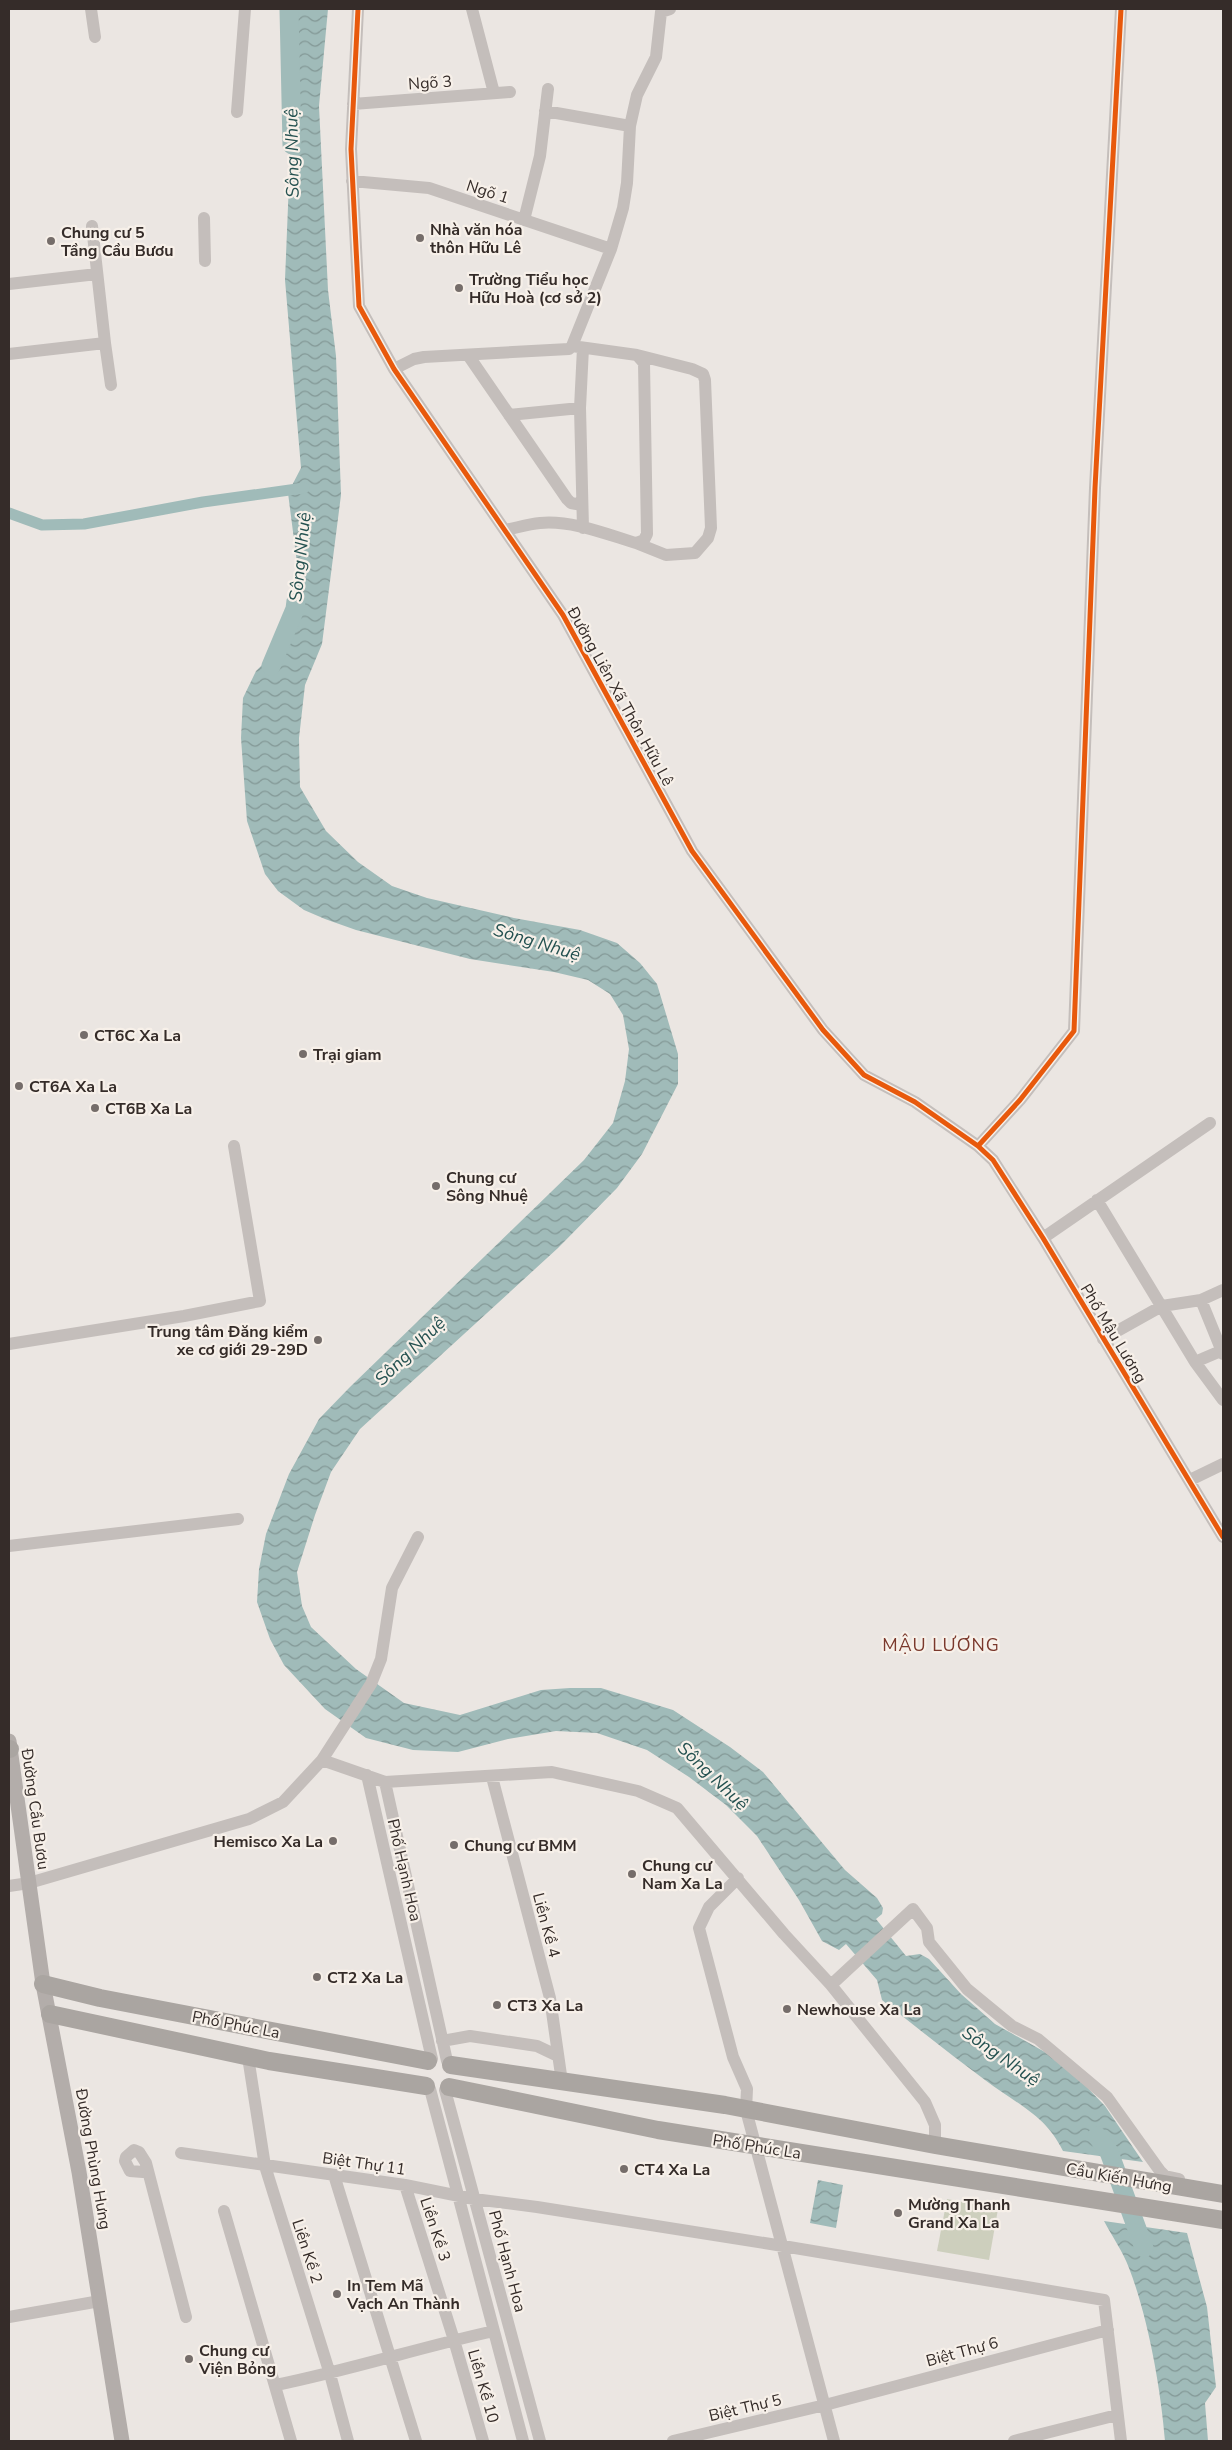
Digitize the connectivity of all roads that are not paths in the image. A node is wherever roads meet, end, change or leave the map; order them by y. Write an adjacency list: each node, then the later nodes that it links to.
1 (90, 9): 7 (street)
2 (245, 9): 13 (street)
3 (358, 9): 11 (street, Đường Liên Xã Thôn Hữu Lê)
4 (472, 9): 10 (street)
5 (670, 9): 14 (street)
6 (1121, 9): 38 (street)
7 (95, 37)
8 (548, 90): 12 (street)
9 (510, 92): 10 (street, Ngõ 3)
10 (494, 93): 11 (street, Ngõ 3)
11 (353, 104): 15 (street, Đường Liên Xã Thôn Hữu Lê)
12 (546, 111): 14 (street); 17 (street)
13 (237, 112)
14 (630, 126): 19 (street)
15 (352, 181): 17 (street, Ngõ 1); 28 (street, Đường Liên Xã Thôn Hữu Lê)
16 (204, 218): 20 (street)
17 (524, 220): 19 (street, Ngõ 1)
18 (92, 226): 21 (street)
19 (611, 249): 24 (street)
20 (204, 261)
21 (97, 274): 22 (street); 23 (street)
22 (9, 284)
23 (105, 343): 25 (street); 29 (street)
24 (577, 347): 26 (street); 27 (street); 30 (street)
25 (9, 354)
26 (468, 355): 28 (street); 31 (street)
27 (636, 355): 35 (street); 35 (street)
28 (394, 369): 34 (street, Đường Liên Xã Thôn Hữu Lê)
29 (111, 385)
30 (580, 408): 31 (street); 32 (street)
31 (509, 415): 32 (street)
32 (582, 505): 33 (street)
33 (583, 528): 34 (street); 35 (street)
34 (505, 530): 38 (street, Đường Liên Xã Thôn Hữu Lê)
35 (636, 543)
36 (1210, 1123): 39 (street)
37 (234, 1146): 45 (street)
38 (978, 1146): 40 (street, Phố Mậu Lương)
39 (1096, 1200): 40 (street); 43 (street)
40 (1043, 1238): 44 (street, Phố Mậu Lương)
41 (1223, 1290): 42 (street)
42 (1201, 1300): 43 (street); 46 (street)
43 (1162, 1306): 44 (street); 47 (street)
44 (1103, 1338): 50 (street, Phố Mậu Lương)
45 (9, 1344)
46 (1223, 1352): 47 (street)
47 (1195, 1362): 48 (street)
48 (1223, 1399)
49 (1223, 1464): 50 (street)
50 (1190, 1480): 53 (street, Phố Mậu Lương)
51 (238, 1519): 54 (street)
52 (418, 1536): 56 (street)
53 (1223, 1537)
54 (9, 1546)
55 (9, 1746): 61 (main road, Đường Cầu Bươu)
56 (322, 1760): 57 (street); 63 (street)
57 (367, 1775): 59 (street); 71 (street, Phố Hạnh Hoa)
58 (492, 1777): 59 (street); 62 (street); 69 (street, Liền Kề 4)
59 (385, 1782): 68 (street, Phố Hạnh Hoa)
60 (9, 1804): 61 (main road)
61 (20, 1828): 63 (main road, Đường Cầu Bươu)
62 (738, 1878): 66 (street); 74 (street)
63 (28, 1883): 64 (street); 65 (main road, Đường Phùng Hưng)
64 (9, 1886)
65 (43, 1984): 67 (main road, Đường Phùng Hưng); 71 (highway, Phố Phúc La)
66 (832, 1985): 75 (street); 83 (street)
67 (50, 2014): 70 (highway, Phố Phúc La); 90 (main road, Đường Phùng Hưng)
68 (442, 2042): 69 (street); 71 (street, Phố Hạnh Hoa)
69 (558, 2056): 72 (street, Liền Kề 4)
70 (248, 2057): 73 (highway, Phố Phúc La); 79 (street, Liền Kề 2)
71 (440, 2061): 72 (highway, Phố Phúc La); 73 (highway); 73 (highway)
72 (562, 2082): 74 (highway, Phố Phúc La)
73 (438, 2088): 76 (highway, Phố Phúc La); 84 (street, Phố Hạnh Hoa); 86 (street, Phố Hạnh Hoa)
74 (746, 2110): 75 (highway, Phố Phúc La); 76 (street)
75 (935, 2145): 78 (highway, Phố Phúc La)
76 (756, 2146): 85 (highway, Phố Phúc La); 89 (street)
77 (181, 2153): 79 (street, Biệt Thự 11)
78 (1044, 2163): 83 (highway, Cầu Kiến Hưng)
79 (265, 2166): 81 (street, Biệt Thự 11); 97 (street, Liền Kề 2)
80 (146, 2168): 92 (street)
81 (334, 2176): 82 (street, Biệt Thự 11); 96 (street)
82 (405, 2185): 84 (street, Biệt Thự 11); 95 (street, Liền Kề 3)
83 (1209, 2193)
84 (458, 2194): 86 (street, Biệt Thự 11); 94 (street, Phố Hạnh Hoa)
85 (1066, 2195): 88 (highway, Cầu Kiến Hưng)
86 (474, 2199): 89 (street, Biệt Thự 11); 107 (street, Phố Hạnh Hoa)
87 (224, 2211): 98 (street)
88 (1223, 2220)
89 (783, 2246): 93 (street, Biệt Thự 11); 99 (street)
90 (100, 2300): 91 (street); 101 (main road, Đường Phùng Hưng)
91 (9, 2317)
92 (186, 2317)
93 (1108, 2330): 99 (street, Biệt Thự 6); 100 (street)
94 (494, 2331): 95 (street); 106 (street, Phố Hạnh Hoa)
95 (454, 2340): 96 (street); 105 (street, Liền Kề 10)
96 (390, 2357): 97 (street); 104 (street)
97 (330, 2374): 98 (street); 103 (street, Liền Kề 2)
98 (276, 2384): 102 (street)
99 (825, 2405): 108 (street, Biệt Thự 5); 109 (street)
100 (1117, 2415): 110 (street); 111 (street)
101 (122, 2441)
102 (290, 2441)
103 (348, 2441)
104 (416, 2441)
105 (483, 2441)
106 (523, 2441)
107 (540, 2441)
108 (673, 2441)
109 (834, 2441)
110 (1014, 2441)
111 (1121, 2441)

